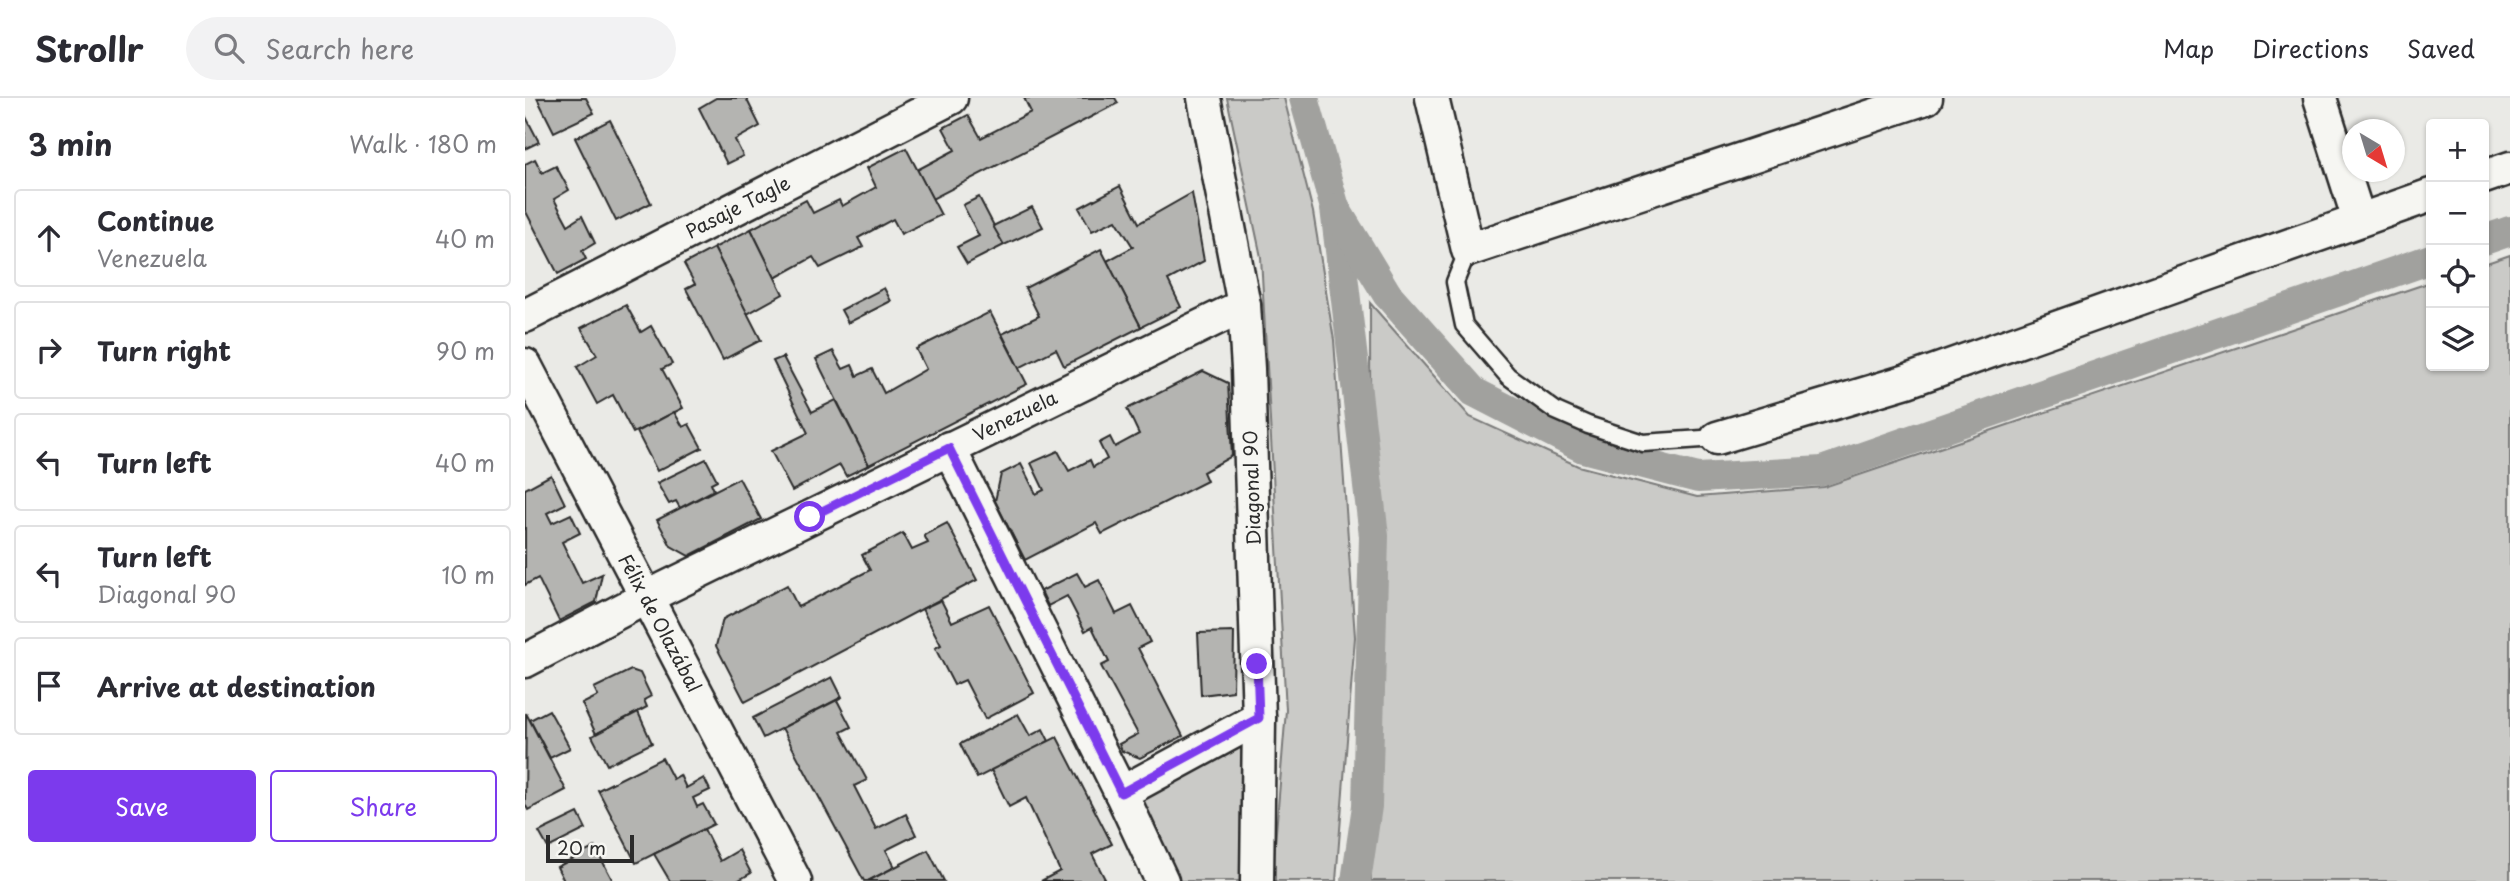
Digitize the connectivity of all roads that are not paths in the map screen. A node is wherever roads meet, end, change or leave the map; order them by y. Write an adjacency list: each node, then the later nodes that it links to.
1 (951, 98): 12 (street, Pasaje Tagle)
2 (1204, 98): 11 (street, Diagonal 90)
3 (1432, 98): 10 (street)
4 (1926, 98): 10 (street)
5 (2320, 98): 9 (street)
6 (2510, 167): 7 (street)
7 (2489, 175)
8 (2426, 197): 9 (street)
9 (2359, 220): 14 (street)
10 (1468, 250): 14 (lane)
11 (1244, 304): 15 (street, Venezuela); 18 (street, Diagonal 90)
12 (525, 316)
13 (525, 365): 16 (street, Félix de Olazábal)
14 (1717, 438)
15 (949, 448): 16 (street, Venezuela); 19 (street)
16 (647, 597): 17 (street, Venezuela); 20 (street, Félix de Olazábal)
17 (525, 660)
18 (1259, 718): 19 (street); 22 (street, Diagonal 90)
19 (1121, 793): 21 (street)
20 (795, 881)
21 (1162, 881)
22 (1257, 881)

